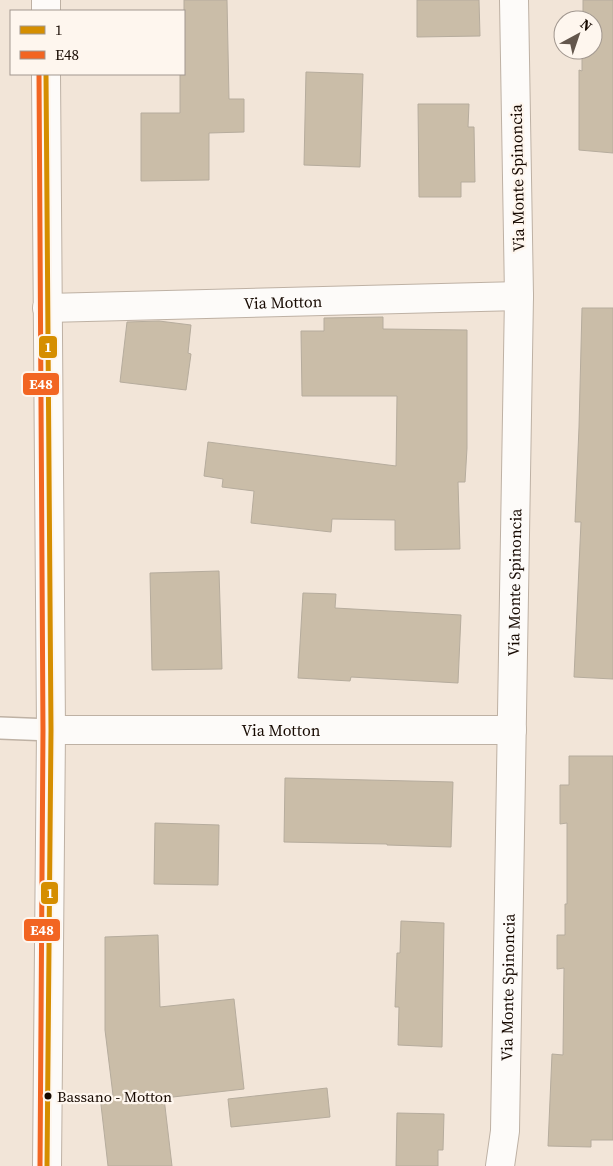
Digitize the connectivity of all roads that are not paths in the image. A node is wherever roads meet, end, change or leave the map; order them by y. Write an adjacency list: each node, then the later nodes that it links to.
1 (514, 0): 3 (street, Via Monte Spinoncia)
2 (46, 75): 4 (street)
3 (519, 296): 4 (street, Via Motton); 7 (street, Via Monte Spinoncia)
4 (47, 308): 6 (street)
5 (0, 728): 6 (lane)
6 (50, 730): 7 (street, Via Motton); 8 (street)
7 (512, 730): 9 (street, Via Monte Spinoncia)
8 (47, 1166)
9 (500, 1166)

